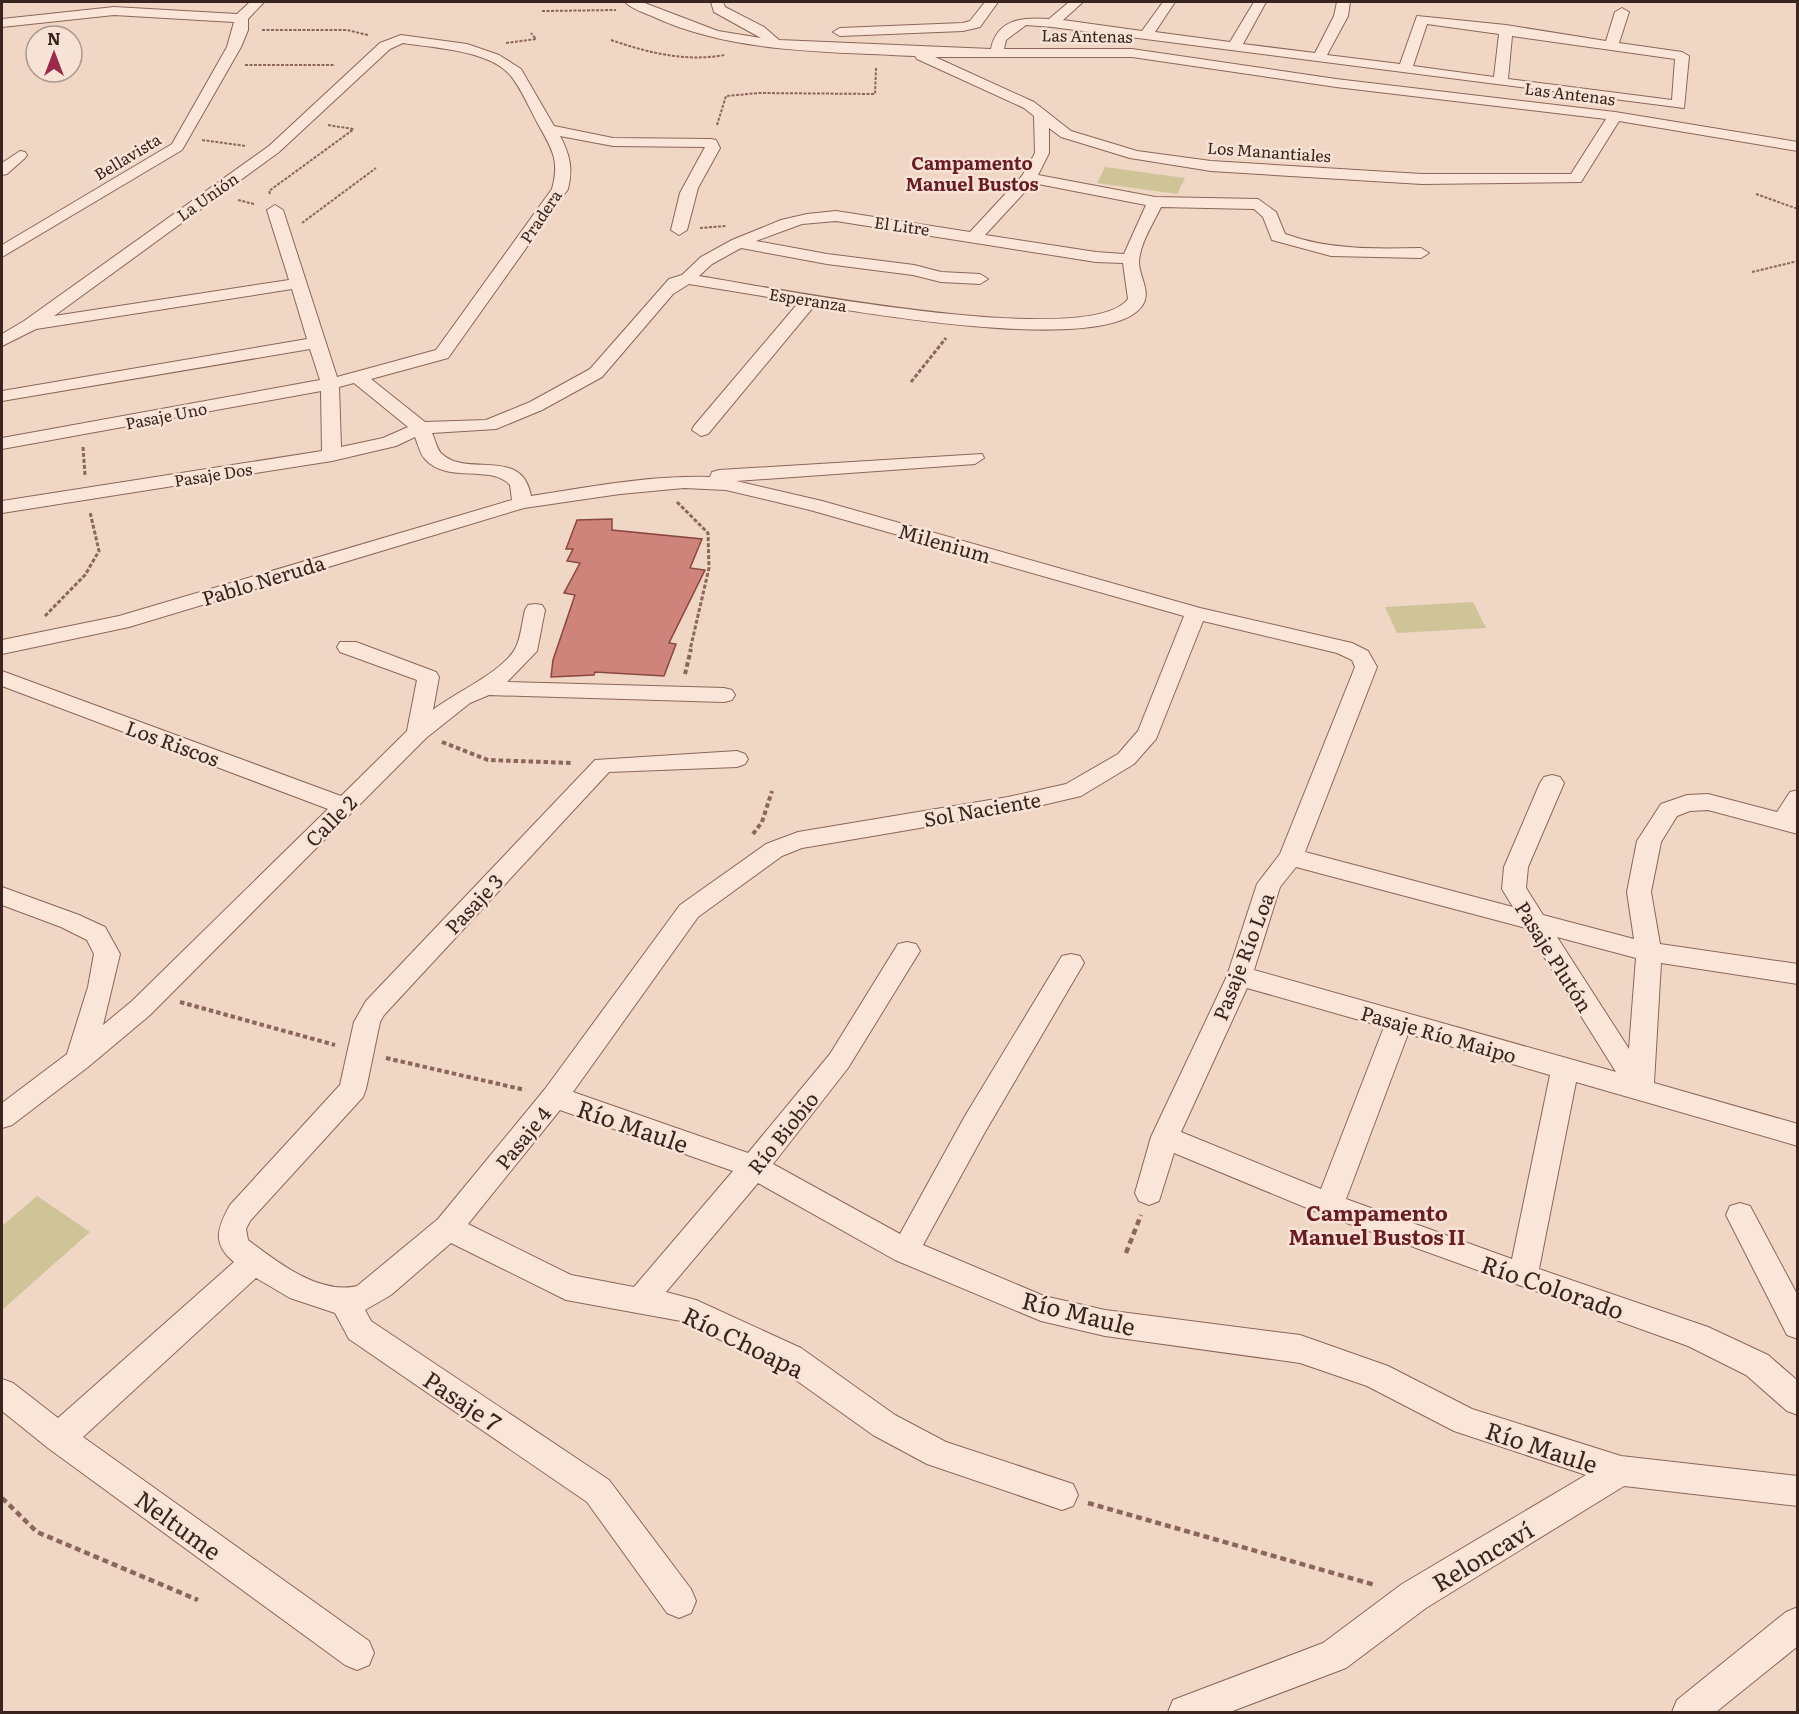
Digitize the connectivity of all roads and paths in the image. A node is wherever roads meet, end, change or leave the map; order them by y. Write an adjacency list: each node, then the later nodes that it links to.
1 (257, 2): 14 (street)
2 (632, 2): 9 (street, Las Antenas)
3 (717, 2): 15 (street)
4 (991, 2): 18 (street)
5 (1076, 2): 13 (street)
6 (1169, 2): 19 (street)
7 (1260, 2): 24 (street)
8 (1344, 2): 29 (street)
9 (650, 10): 10 (path); 22 (street, Las Antenas)
10 (542, 11)
11 (1622, 12): 23 (street)
12 (2, 23): 14 (street)
13 (1052, 23): 19 (street); 27 (street)
14 (241, 24): 20 (path); 30 (street, Bellavista)
15 (760, 28): 16 (street); 22 (street)
16 (777, 29)
17 (1506, 29): 23 (street); 32 (street); 33 (street)
18 (828, 32)
19 (1146, 35): 24 (street)
20 (401, 39): 31 (street, La Unión); 38 (street, Pradera)
21 (611, 40): 22 (path)
22 (774, 44): 25 (street, Las Antenas)
23 (1612, 45): 33 (street)
24 (1234, 47): 29 (street)
25 (886, 49): 26 (street, Las Antenas); 40 (path)
26 (912, 51): 28 (street, Las Antenas); 36 (street, Los Manantiales)
27 (997, 52): 28 (street, Las Antenas); 34 (street, Las Antenas)
28 (944, 53): 34 (street, Las Antenas)
29 (1319, 58): 32 (street)
30 (224, 65): 31 (path); 39 (street, Bellavista)
31 (362, 67): 42 (street, La Unión)
32 (1404, 69): 33 (street)
33 (1501, 82)
34 (1336, 83): 35 (street, Las Antenas)
35 (1615, 116): 36 (street, Los Manantiales); 41 (street, Las Antenas)
36 (1041, 117): 46 (street)
37 (354, 129): 51 (path)
38 (551, 130): 40 (street); 70 (street, Pradera)
39 (184, 138): 42 (path); 57 (street, Bellavista)
40 (711, 143): 53 (street)
41 (1797, 147)
42 (274, 149): 47 (street, La Unión)
43 (20, 156): 45 (street)
44 (376, 168): 54 (path)
45 (2, 171)
46 (1029, 178): 49 (street); 55 (street)
47 (211, 193): 51 (path); 67 (street, La Unión)
48 (1756, 194): 50 (path)
49 (1155, 202): 58 (street); 59 (street)
50 (1797, 209)
51 (275, 210): 54 (street)
52 (734, 225): 53 (path)
53 (679, 230)
54 (284, 236): 64 (street)
55 (973, 238): 56 (street, El Litre); 59 (street, El Litre)
56 (741, 243): 62 (street, El Litre); 63 (street)
57 (2, 252)
58 (1421, 253)
59 (1131, 259): 66 (street, Esperanza)
60 (1797, 261): 61 (path)
61 (1752, 272)
62 (688, 279): 65 (street, Esperanza); 74 (street)
63 (980, 279)
64 (299, 283): 67 (street); 69 (street)
65 (810, 300): 66 (street, Esperanza); 75 (street)
66 (961, 318): 71 (path)
67 (30, 325): 68 (street, La Unión)
68 (2, 341)
69 (315, 343): 72 (street); 73 (street)
70 (358, 378): 72 (street, Pradera); 74 (street)
71 (911, 382)
72 (330, 384): 76 (street, Pasaje Uno); 77 (street)
73 (2, 396)
74 (421, 428): 77 (street, Pasaje Dos); 82 (street)
75 (701, 430)
76 (2, 444)
77 (332, 455): 81 (street, Pasaje Dos)
78 (975, 458): 79 (street)
79 (684, 482): 80 (street, Milenium); 85 (street, Milenium)
80 (660, 484): 82 (street, Milenium); 92 (path)
81 (86, 494): 83 (street, Pasaje Dos); 86 (path)
82 (522, 503): 87 (street, Pablo Neruda)
83 (2, 507)
84 (535, 610): 91 (street)
85 (1196, 613): 89 (street, Milenium); 103 (street, Sol Naciente)
86 (47, 615)
87 (2, 647)
88 (348, 647): 94 (street)
89 (1360, 656): 101 (street, Pasaje Río Loa)
90 (2, 678): 99 (street, Los Riscos)
91 (487, 688): 92 (street, Calle 2); 94 (street, Calle 2)
92 (680, 695): 93 (street, Calle 2)
93 (724, 695)
94 (418, 733): 96 (path); 99 (street, Calle 2)
95 (737, 759): 96 (street)
96 (603, 765): 125 (street, Pasaje 3)
97 (1552, 783): 104 (street, Pasaje Plutón)
98 (1797, 798): 100 (street)
99 (344, 806): 111 (street, Calle 2)
100 (1791, 824): 106 (street)
101 (1291, 857): 104 (street); 109 (street, Pasaje Río Loa)
102 (2, 896): 111 (street)
103 (689, 911): 114 (street, Pasaje 4)
104 (1531, 920): 106 (street); 113 (street, Pasaje Plutón)
105 (907, 951): 118 (street, Río Biobio)
106 (1649, 952): 108 (street); 113 (street)
107 (1071, 963): 123 (street)
108 (1797, 974)
109 (1239, 976): 110 (street, Pasaje Río Maipo); 117 (street, Pasaje Río Loa)
110 (1399, 1022): 112 (street, Pasaje Río Maipo); 120 (street)
111 (79, 1060): 115 (street, Calle 2)
112 (1565, 1069): 113 (street, Pasaje Río Maipo); 126 (street)
113 (1640, 1088): 116 (street, Pasaje Río Maipo)
114 (555, 1097): 118 (street, Río Maule); 122 (street, Pasaje 4)
115 (2, 1117)
116 (1797, 1135)
117 (1165, 1137): 119 (street, Pasaje Río Loa); 120 (street, Río Colorado)
118 (754, 1167): 123 (street, Río Maule); 127 (street, Río Biobio)
119 (1149, 1193): 124 (path)
120 (1329, 1205): 126 (street, Río Colorado)
121 (1740, 1215): 129 (street)
122 (448, 1228): 127 (street, Río Choapa); 128 (street, Pasaje 4)
123 (905, 1251): 133 (street, Río Maule)
124 (1126, 1253)
125 (254, 1262): 128 (street); 132 (street)
126 (1523, 1276): 131 (street, Río Colorado)
127 (641, 1300): 135 (street, Río Choapa)
128 (345, 1302): 139 (street, Pasaje 7)
129 (1797, 1326)
130 (2, 1393): 132 (street, Neltume)
131 (1797, 1401)
132 (59, 1438): 141 (street, Neltume)
133 (1621, 1471): 134 (street); 137 (street, Reloncaví)
134 (1797, 1491)
135 (1062, 1495): 137 (path)
136 (2, 1498): 138 (path)
137 (1414, 1596): 142 (street, Reloncaví)
138 (198, 1600)
139 (679, 1601)
140 (1797, 1624): 143 (street)
141 (357, 1653)
142 (1185, 1713)
143 (1689, 1713)

